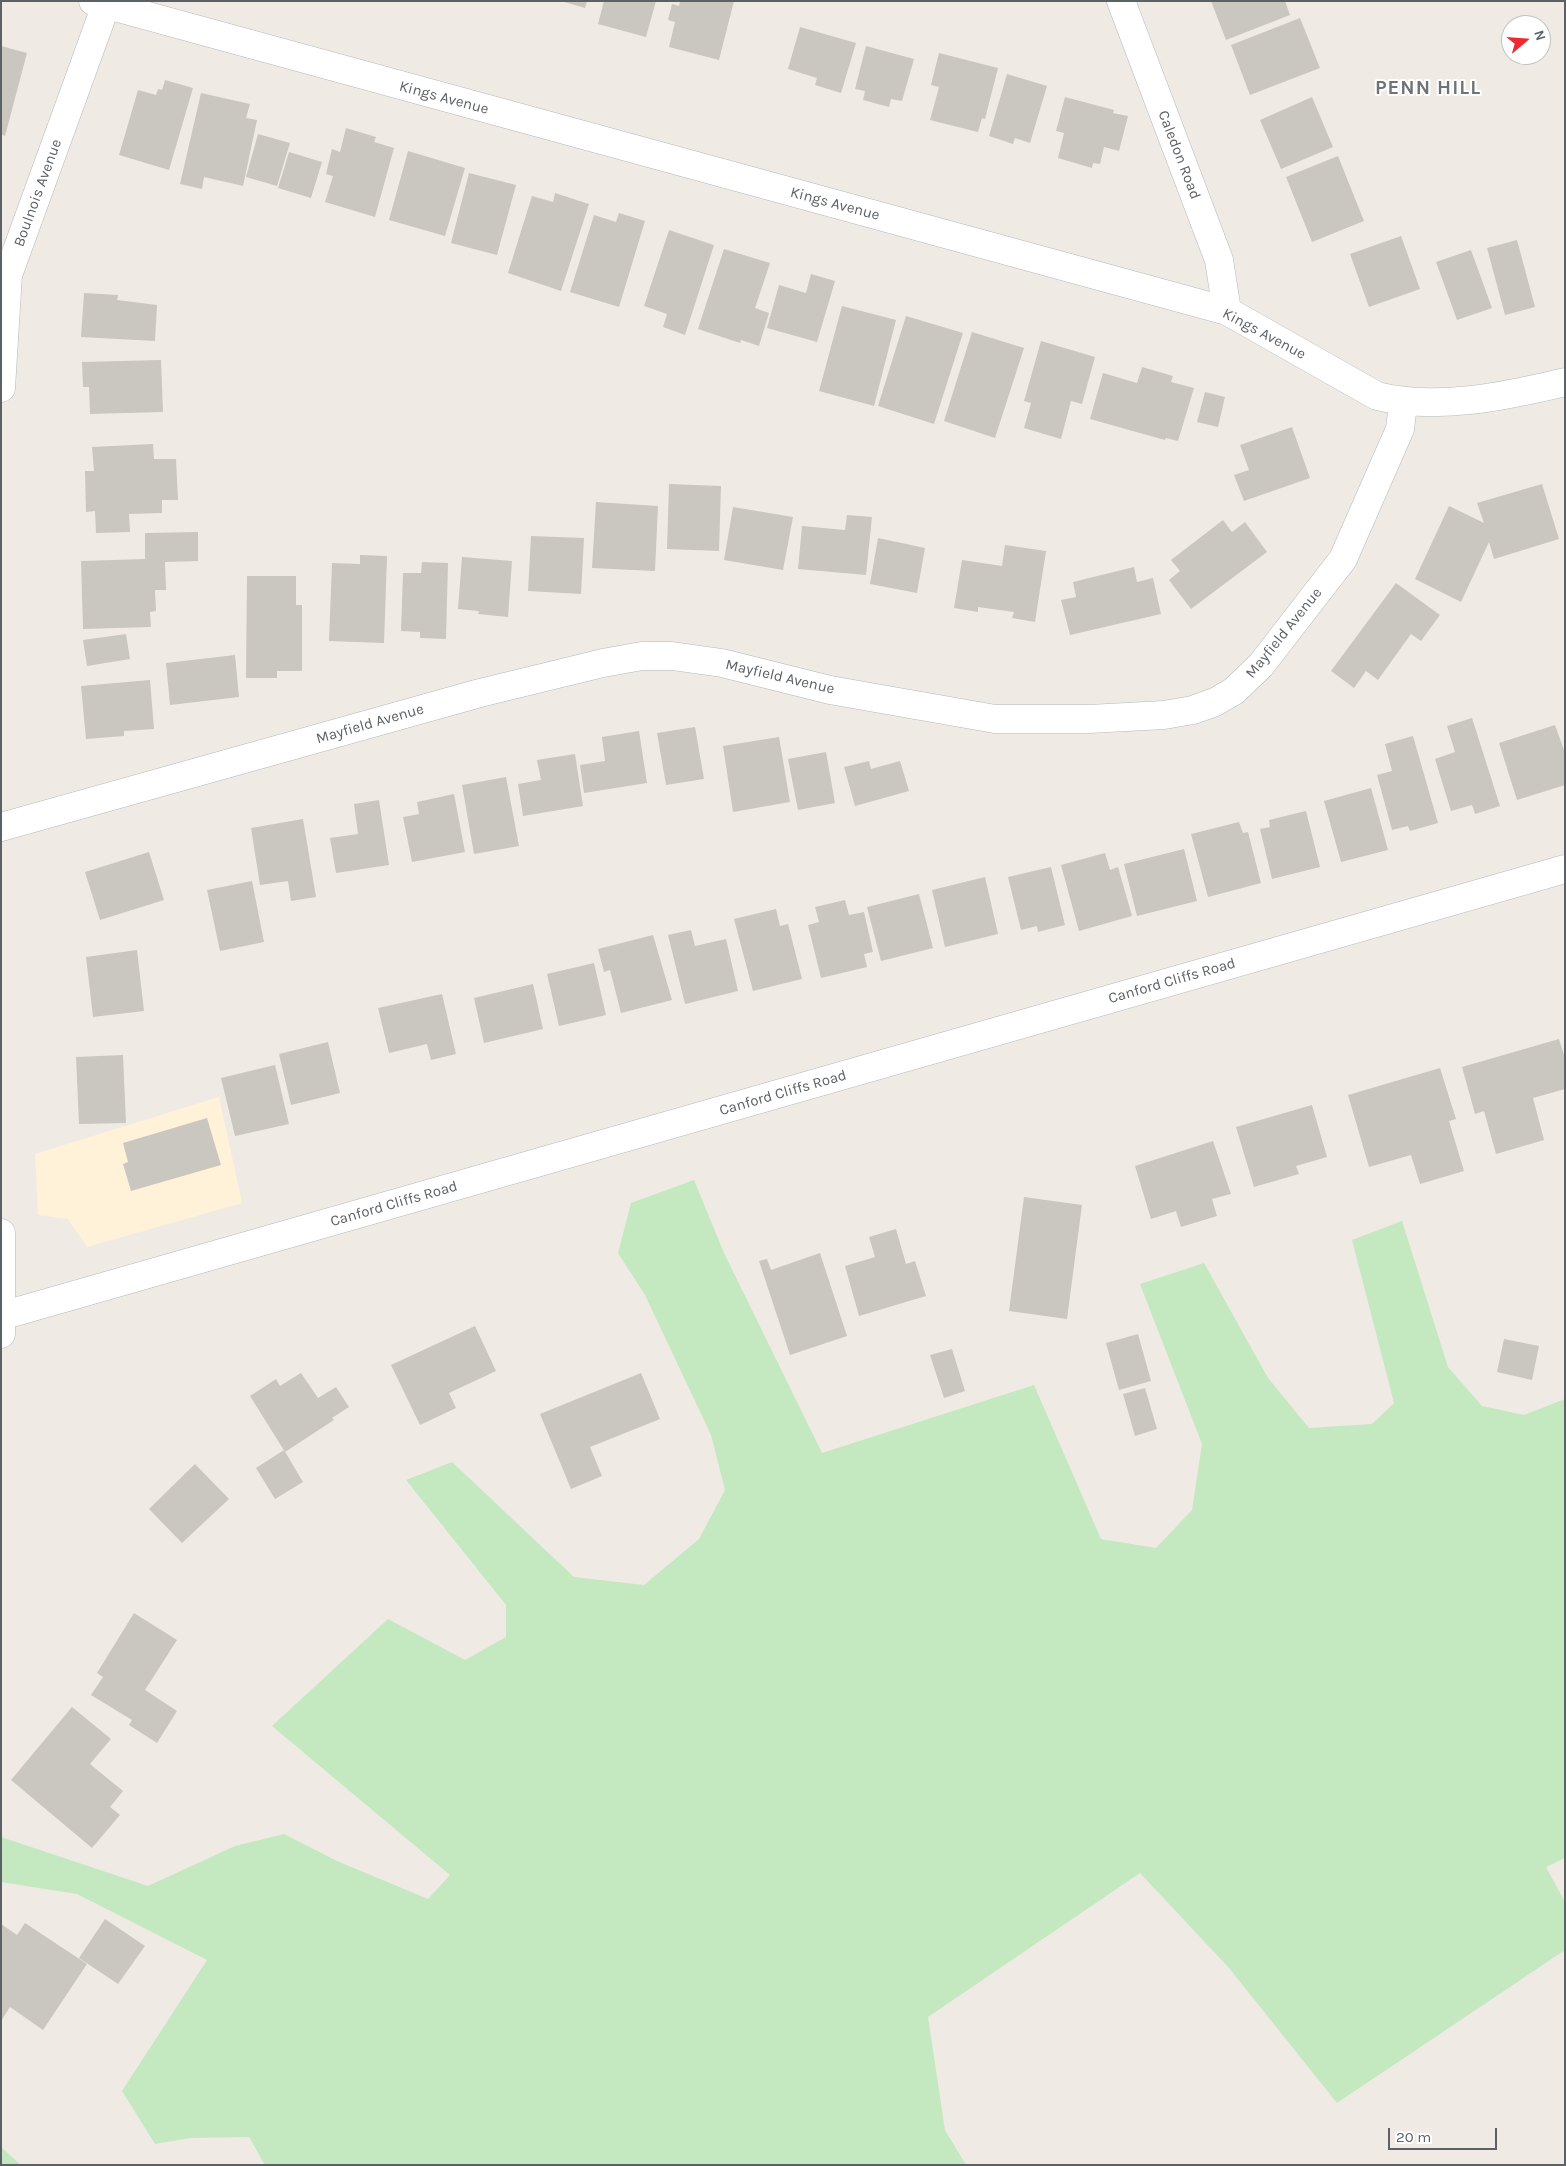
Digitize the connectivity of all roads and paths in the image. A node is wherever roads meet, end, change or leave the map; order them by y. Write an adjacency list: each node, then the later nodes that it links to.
1 (1121, 1): 4 (street, Caledon Road)
2 (99, 3): 3 (street, Boulnois Avenue); 4 (street, Kings Avenue)
3 (5, 276): 6 (street, Boulnois Avenue)
4 (1227, 312): 7 (street, Kings Avenue)
5 (1565, 382): 7 (street, Kings Avenue)
6 (1, 388)
7 (1403, 403): 8 (street, Mayfield Avenue)
8 (1, 827)
9 (1565, 869): 11 (street, Canford Cliffs Road)
10 (1, 1232): 11 (street)
11 (2, 1322)

